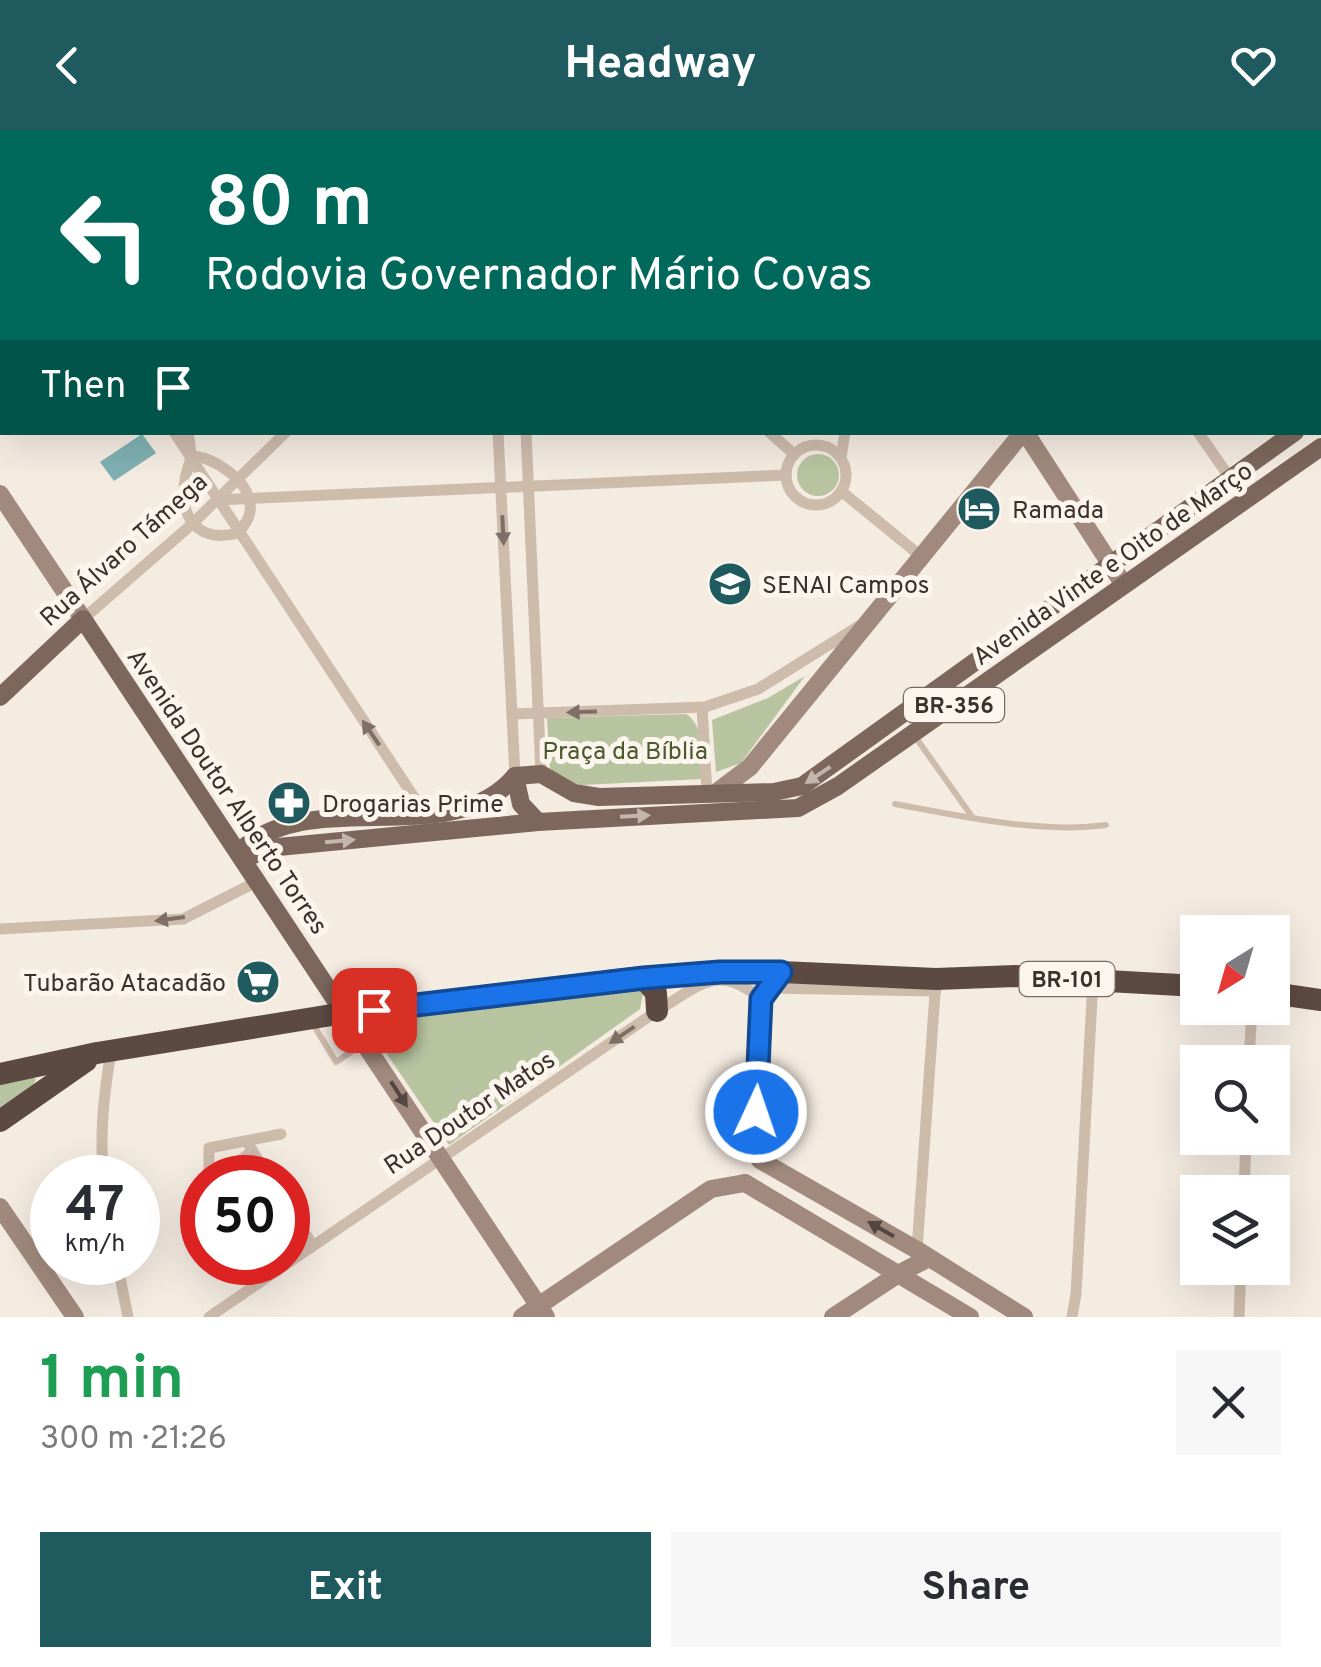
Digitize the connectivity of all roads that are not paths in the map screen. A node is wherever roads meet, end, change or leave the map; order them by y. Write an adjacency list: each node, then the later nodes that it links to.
1 (176, 435): 14 (street)
2 (188, 435): 14 (street)
3 (283, 435): 18 (street, Rua Álvaro Támega)
4 (498, 435): 20 (street)
5 (526, 435): 19 (street)
6 (772, 435): 13 (street)
7 (844, 435): 15 (street)
8 (1022, 435): 27 (main road)
9 (1026, 435): 28 (main road)
10 (1200, 435): 17 (street)
11 (1291, 435): 17 (main road, Avenida Vinte e Oito de Março)
12 (1321, 448): 29 (main road, Avenida Vinte e Oito de Março / BR-356)
13 (794, 454): 15 (street); 16 (street)
14 (191, 456): 18 (street); 24 (street); 25 (street)
15 (842, 458): 21 (street)
16 (786, 476): 19 (street); 21 (street)
17 (1230, 478): 28 (main road, Avenida Vinte e Oito de Março)
18 (237, 480): 23 (street); 24 (street, Rua Álvaro Támega)
19 (528, 485): 20 (street); 30 (street)
20 (500, 486): 23 (street); 31 (street, one-way to 31)
21 (842, 491): 27 (street)
22 (0, 494): 32 (main road, Avenida Doutor Alberto Torres)
23 (249, 498): 24 (street); 26 (street)
24 (216, 500): 25 (street, Rua Álvaro Támega); 26 (street)
25 (191, 525): 26 (street); 32 (street, Rua Álvaro Támega)
26 (238, 533): 45 (street, one-way to 26)
27 (922, 557): 33 (main road)
28 (1110, 563): 29 (main road); 39 (main road, Avenida Vinte e Oito de Março)
29 (1124, 584): 38 (main road, Avenida Vinte e Oito de Março / BR-356)
30 (534, 600): 31 (street); 37 (street)
31 (507, 602): 36 (street)
32 (83, 619): 34 (main road, Rua Álvaro Támega); 49 (main road, Avenida Doutor Alberto Torres)
33 (867, 621): 35 (street); 43 (main road)
34 (0, 697)
35 (702, 707): 37 (street, one-way to 37); 43 (street)
36 (512, 714): 37 (street); 41 (street)
37 (538, 714): 40 (street)
38 (914, 734): 42 (main road, Avenida Vinte e Oito de Março / BR-356); 46 (lane)
39 (856, 748): 42 (main road); 43 (main road, Avenida Vinte e Oito de Março, one-way to 43)
40 (541, 774): 41 (main road); 43 (main road, Avenida Vinte e Oito de Março)
41 (515, 776): 45 (main road); 47 (main road)
42 (838, 786): 47 (main road, Avenida Vinte e Oito de Março / BR-356, one-way to 42)
43 (712, 792)
44 (895, 804): 46 (lane)
45 (425, 814): 49 (main road)
46 (973, 818): 48 (lane)
47 (538, 822): 49 (main road, BR-356, one-way to 47)
48 (1106, 825)
49 (242, 855): 50 (main road, Avenida Doutor Alberto Torres)
50 (258, 880): 51 (street, one-way to 51); 60 (main road, Avenida Doutor Alberto Torres)
51 (0, 928)
52 (644, 978): 56 (highway, BR-101); 59 (highway); 60 (highway, BR-101)
53 (1093, 980): 54 (highway, BR-101); 55 (highway, BR-101); 89 (street)
54 (936, 985): 56 (highway, BR-101); 77 (street)
55 (1180, 985)
56 (770, 986): 59 (street, Rua Doutor Matos); 72 (main road)
57 (1290, 995): 58 (highway)
58 (1321, 1000)
59 (657, 1011): 71 (street, Rua Doutor Matos, one-way to 71)
60 (344, 1013): 61 (highway); 62 (main road, Avenida Doutor Alberto Torres)
61 (310, 1018): 62 (lane); 63 (highway)
62 (365, 1042): 71 (main road, Avenida Doutor Alberto Torres, one-way to 71)
63 (104, 1052): 64 (highway); 66 (highway); 69 (street)
64 (24, 1068): 65 (highway); 66 (highway)
65 (0, 1074)
66 (34, 1097): 67 (highway)
67 (0, 1121)
68 (281, 1134): 70 (street)
69 (101, 1155)
70 (255, 1155)
71 (441, 1158): 76 (street, Rua Doutor Matos); 81 (main road, Avenida Doutor Alberto Torres)
72 (760, 1160): 73 (main road); 77 (main road, one-way to 72)
73 (745, 1183): 78 (main road); 81 (main road)
74 (0, 1207): 82 (main road)
75 (310, 1241): 76 (street)
76 (313, 1246): 84 (street, Rua Doutor Matos)
77 (923, 1254): 78 (main road); 88 (main road)
78 (900, 1272): 86 (main road); 87 (main road)
79 (122, 1285): 83 (street)
80 (1240, 1285): 90 (street)
81 (542, 1311): 85 (main road)
82 (76, 1317)
83 (128, 1317)
84 (209, 1317)
85 (522, 1317)
86 (834, 1317)
87 (970, 1317)
88 (1024, 1317)
89 (1072, 1317)
90 (1239, 1317)

